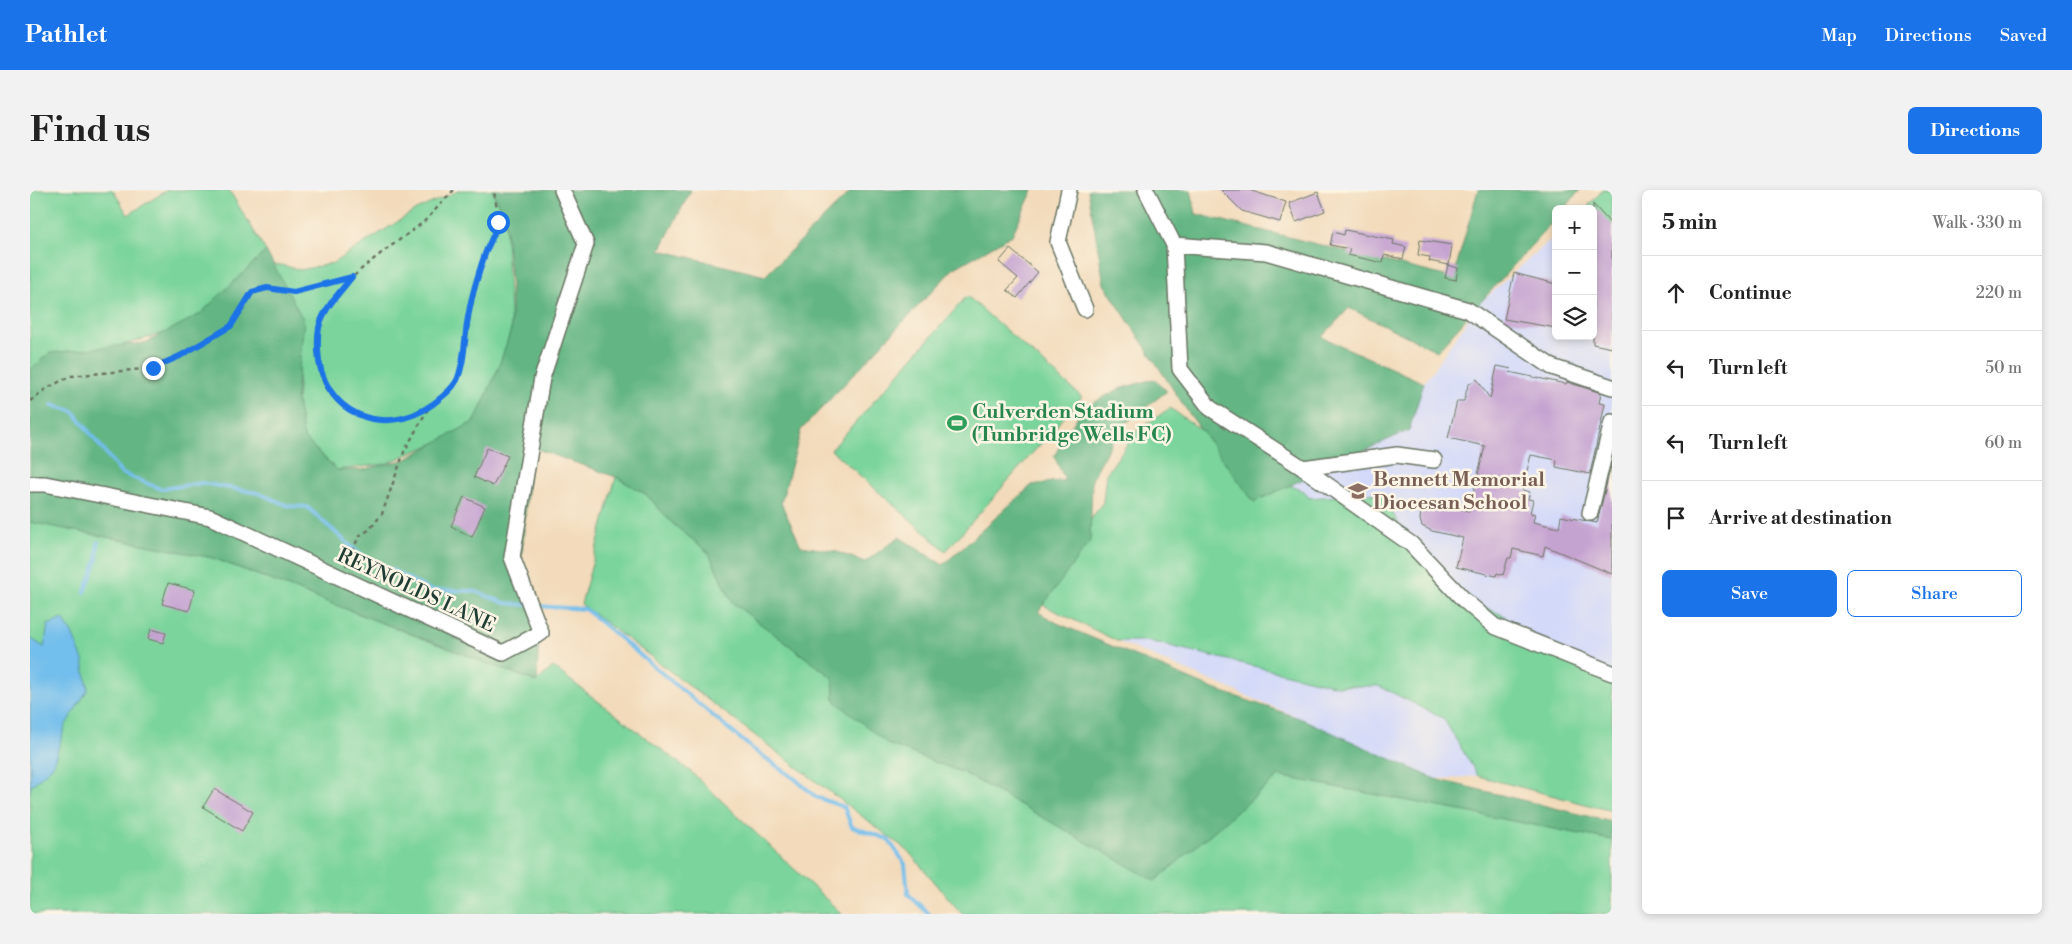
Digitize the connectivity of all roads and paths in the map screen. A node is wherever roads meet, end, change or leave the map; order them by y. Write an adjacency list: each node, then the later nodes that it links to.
1 (454, 190): 7 (path)
2 (494, 190): 11 (path)
3 (562, 190): 15 (street, REYNOLDS LANE)
4 (1069, 190): 8 (street)
5 (1146, 190): 6 (street)
6 (1174, 245): 9 (street); 14 (street)
7 (352, 277): 10 (path); 11 (path)
8 (1085, 309)
9 (1612, 388)
10 (30, 401)
11 (430, 406): 17 (path)
12 (1612, 422): 16 (street)
13 (1434, 460): 14 (street)
14 (1303, 468): 18 (street)
15 (30, 484)
16 (1590, 513)
17 (350, 554)
18 (1612, 673)

